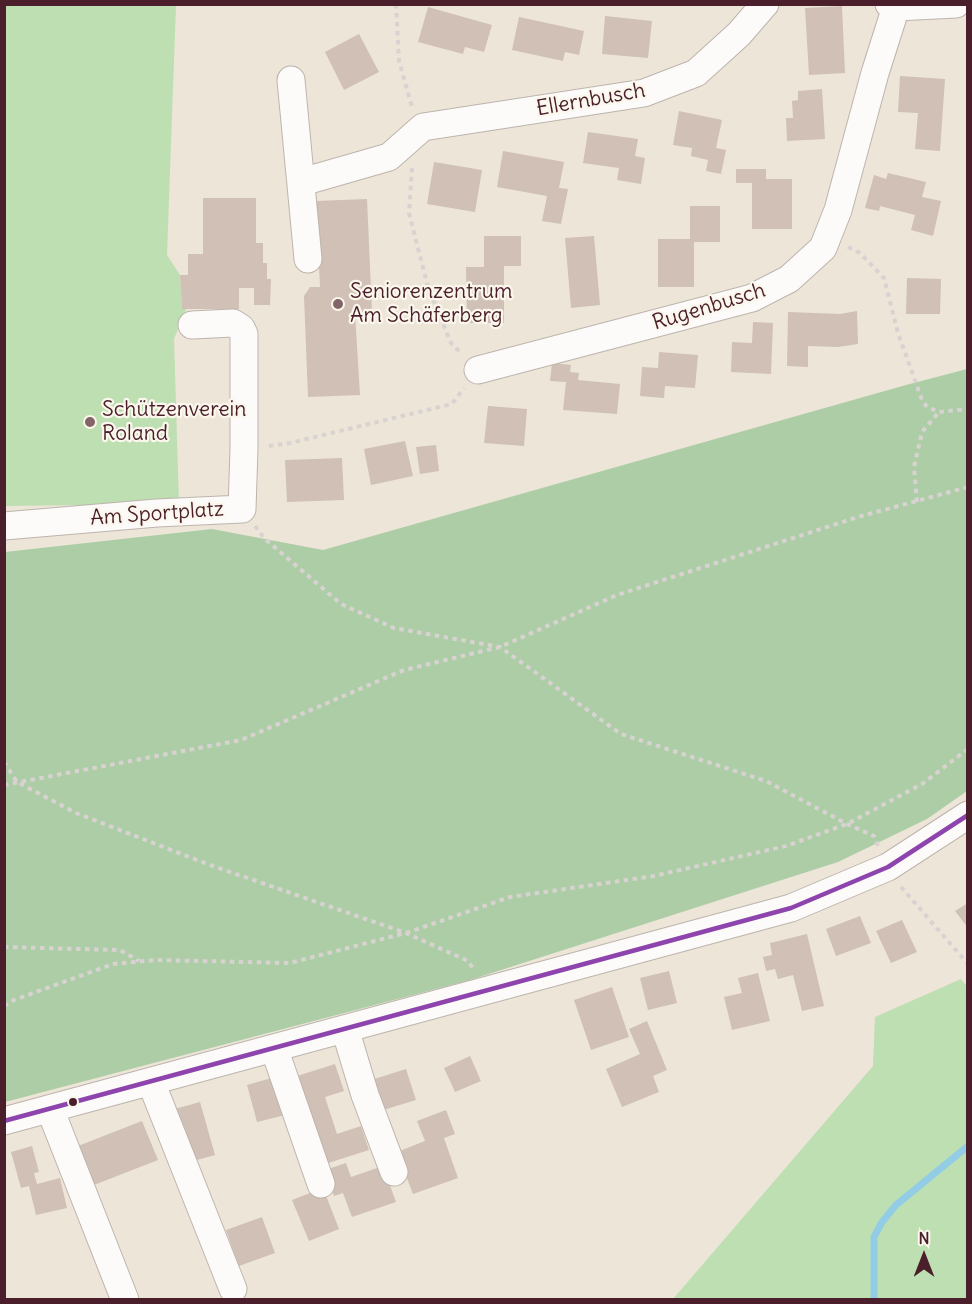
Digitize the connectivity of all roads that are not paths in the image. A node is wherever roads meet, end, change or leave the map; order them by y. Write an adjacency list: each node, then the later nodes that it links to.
1 (765, 4): 5 (street, Ellernbusch)
2 (956, 4): 3 (street)
3 (892, 6): 8 (street, Rugenbusch)
4 (291, 80): 5 (street)
5 (302, 182): 6 (street)
6 (308, 259)
7 (192, 325): 9 (street, Am Sportplatz)
8 (478, 370)
9 (4, 526)
10 (968, 814): 11 (street)
11 (345, 1029): 12 (street); 16 (street)
12 (273, 1048): 13 (street); 17 (street)
13 (151, 1082): 14 (street); 18 (street)
14 (50, 1108): 15 (street); 19 (street)
15 (4, 1121)
16 (394, 1172)
17 (321, 1184)
18 (233, 1289)
19 (125, 1299)

